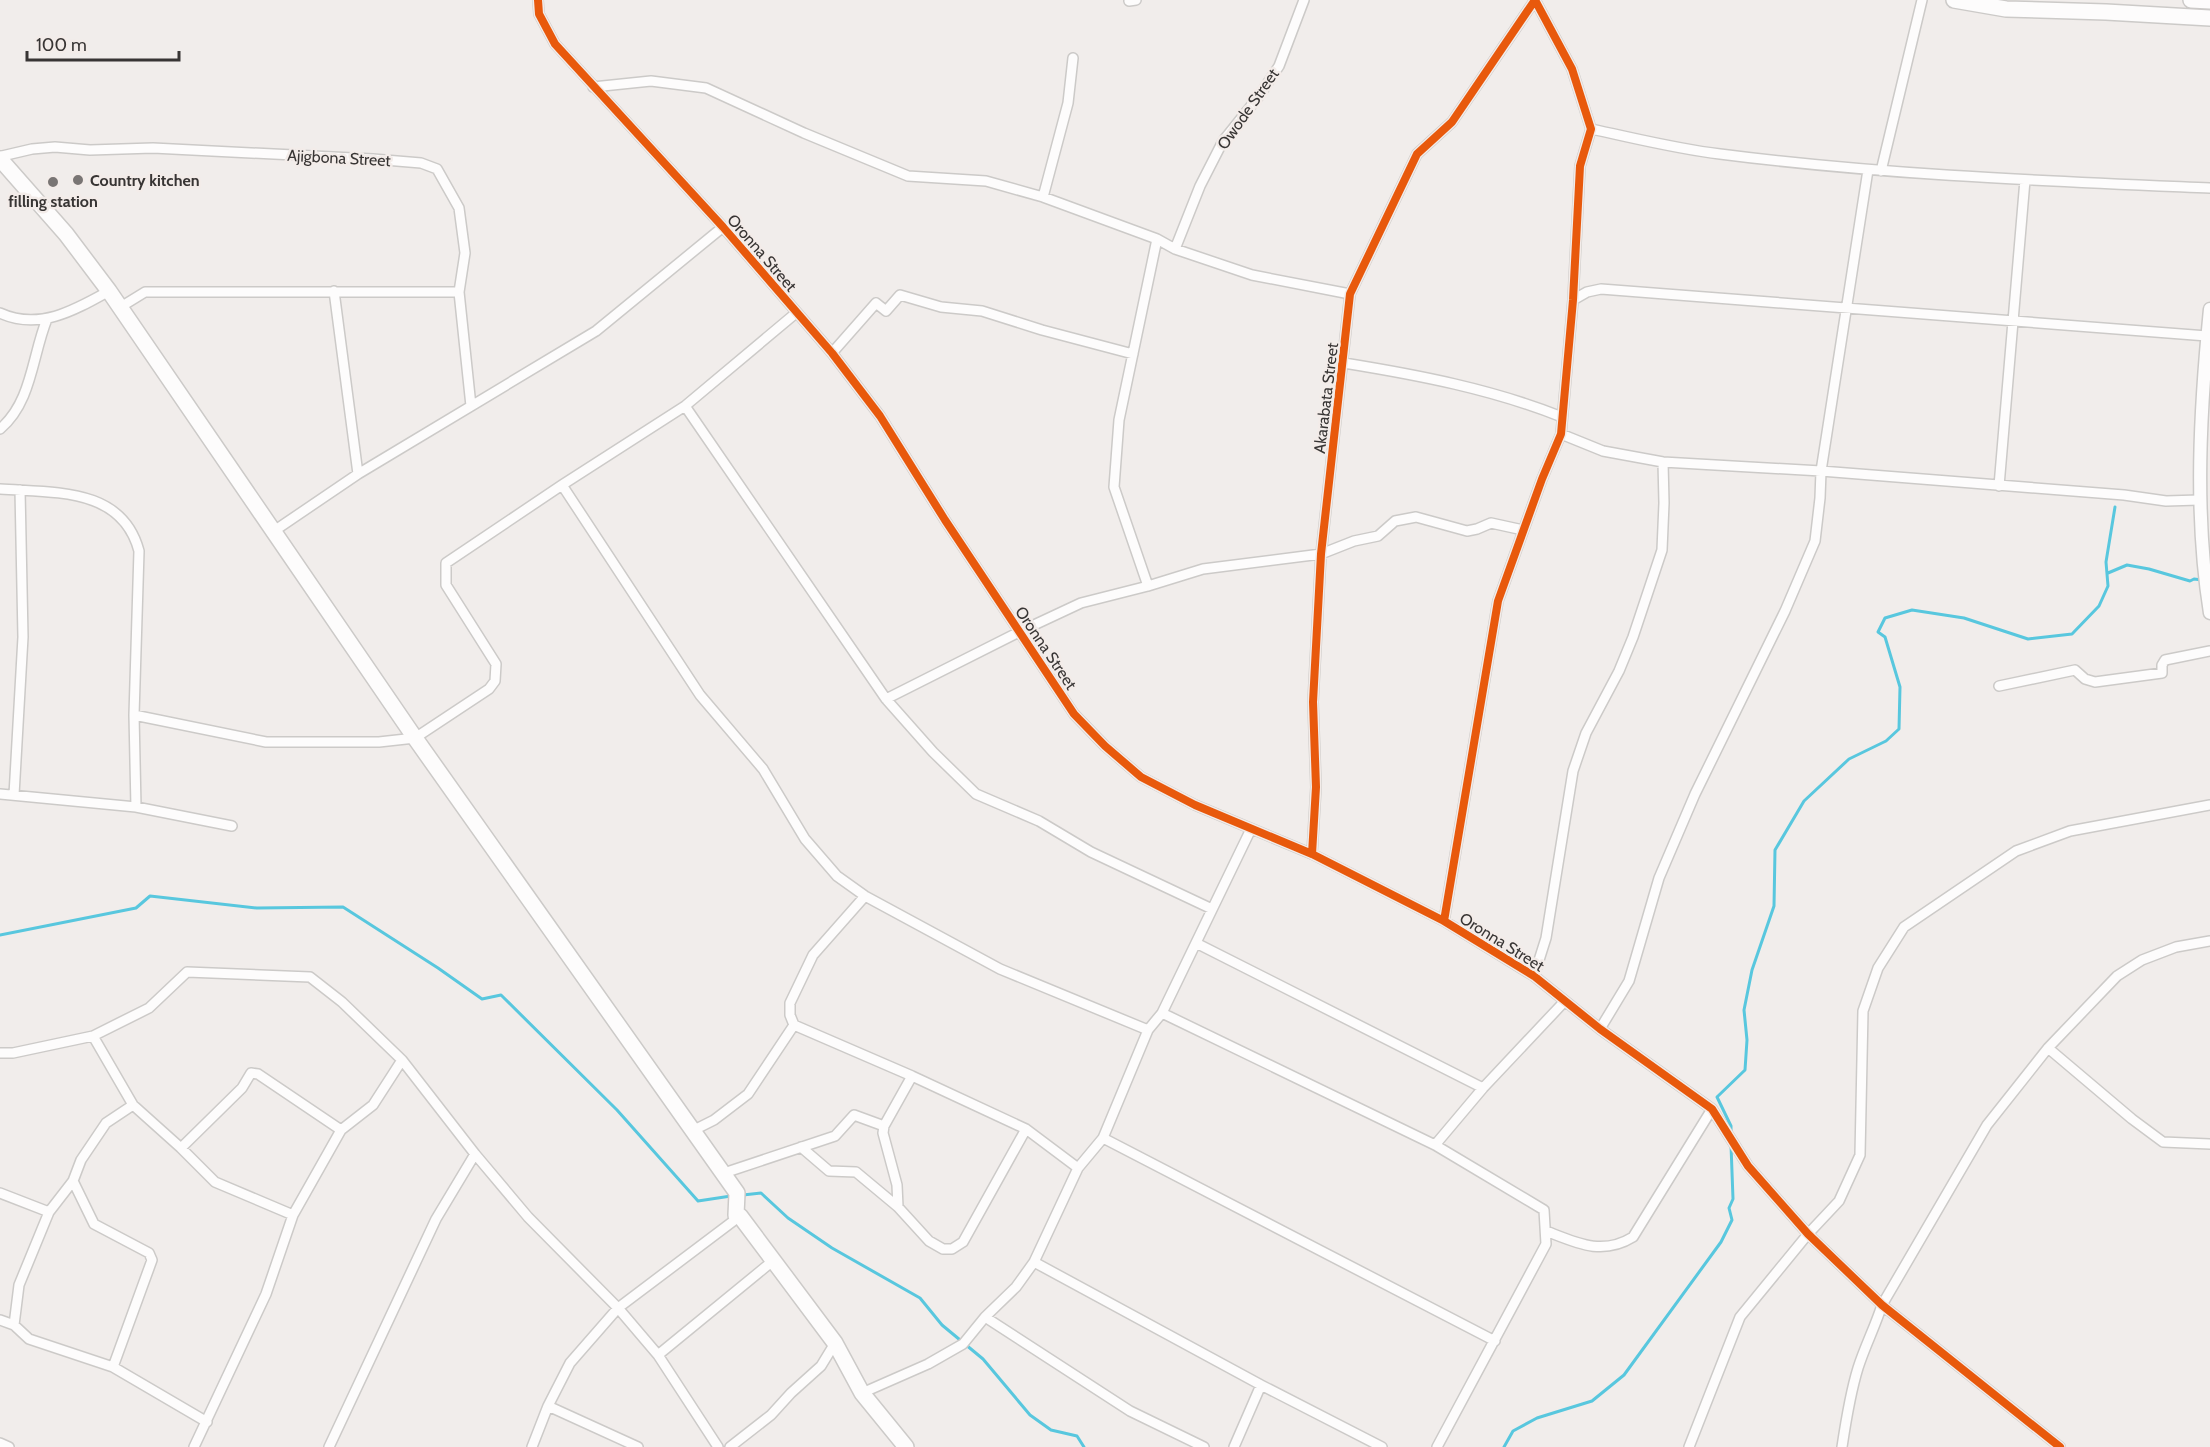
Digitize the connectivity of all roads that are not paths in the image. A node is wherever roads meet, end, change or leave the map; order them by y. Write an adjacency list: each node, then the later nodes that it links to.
1 (538, 0): 11 (street, Oronna Street)
2 (1304, 0): 21 (street, Owode Street)
3 (1534, 0): 12 (street); 25 (street, Akarabata Street)
4 (1922, 0): 15 (street)
5 (1954, 0): 8 (main road)
6 (2191, 0): 7 (main road)
7 (2210, 1)
8 (2048, 6): 9 (main road)
9 (2210, 18)
10 (1073, 58): 18 (street)
11 (593, 87): 18 (street); 19 (street, Oronna Street)
12 (1591, 129): 14 (street); 26 (street)
13 (1, 161): 22 (main road); 24 (street, Ajigbona Street)
14 (1868, 170): 15 (street); 28 (street)
15 (1881, 171): 16 (street)
16 (2025, 180): 17 (street); 33 (street)
17 (2210, 188)
18 (1043, 198): 20 (street)
19 (723, 227): 31 (street, Oronna Street); 38 (street)
20 (1156, 239): 21 (street); 36 (street)
21 (1175, 249): 25 (street)
22 (109, 291): 27 (main road); 32 (street)
23 (334, 291): 24 (street); 27 (street); 46 (street)
24 (459, 292): 38 (street, Ajigbona Street)
25 (1350, 294): 37 (street, Akarabata Street)
26 (1573, 300): 28 (street); 41 (street)
27 (119, 308): 53 (main road)
28 (1847, 309): 33 (street); 45 (street)
29 (2210, 309): 34 (street)
30 (0, 313): 32 (street)
31 (796, 313): 35 (street, Oronna Street); 39 (street)
32 (47, 319): 42 (street)
33 (2013, 322): 34 (street); 48 (street)
34 (2207, 336): 40 (street)
35 (832, 353): 36 (street); 57 (street, Oronna Street)
36 (1133, 354): 55 (street)
37 (1344, 363): 41 (street); 54 (street, Akarabata Street)
38 (471, 406): 46 (street)
39 (685, 406): 47 (street); 60 (street)
40 (2207, 410): 51 (street)
41 (1562, 417): 43 (street)
42 (0, 429)
43 (1561, 434): 44 (street); 52 (street)
44 (1663, 462): 45 (street); 75 (street)
45 (1821, 471): 48 (street); 79 (street)
46 (358, 474): 53 (street)
47 (562, 485): 62 (street); 70 (street)
48 (1999, 486): 51 (street)
49 (0, 489): 50 (street)
50 (20, 490): 61 (street); 64 (street)
51 (2199, 500): 56 (street)
52 (1523, 530): 54 (street); 72 (street)
53 (274, 531): 62 (main road)
54 (1321, 554): 55 (street); 69 (street, Akarabata Street)
55 (1148, 586): 57 (street)
56 (2210, 613)
57 (1018, 632): 60 (street); 68 (street, Oronna Street)
58 (2210, 651): 59 (street)
59 (1999, 686)
60 (886, 699): 71 (street)
61 (134, 716): 62 (street); 66 (street)
62 (415, 738): 92 (main road)
63 (0, 794): 64 (street)
64 (14, 795): 66 (street)
65 (2210, 805): 108 (street)
66 (136, 807): 67 (street)
67 (232, 826)
68 (1251, 829): 69 (street, Oronna Street); 71 (street)
69 (1312, 854): 72 (street, Oronna Street)
70 (865, 896): 78 (street); 80 (street)
71 (1212, 909): 74 (street)
72 (1444, 921): 75 (street, Oronna Street)
73 (2210, 941): 82 (street)
74 (1196, 943): 77 (street); 86 (street)
75 (1534, 976): 76 (street, Oronna Street)
76 (1564, 1002): 79 (street, Oronna Street); 86 (street)
77 (1162, 1013): 80 (street); 95 (street)
78 (794, 1025): 85 (street); 92 (street)
79 (1600, 1029): 88 (street, Oronna Street)
80 (1148, 1030): 93 (street)
81 (93, 1036): 83 (street); 84 (street); 87 (street)
82 (2048, 1048): 94 (street); 111 (street)
83 (0, 1053)
84 (402, 1060): 91 (street); 98 (street)
85 (912, 1076): 89 (street); 90 (street)
86 (1483, 1088): 95 (street)
87 (133, 1105): 97 (street); 101 (street)
88 (1713, 1110): 107 (street); 108 (street)
89 (884, 1126): 96 (street); 103 (street)
90 (1026, 1129): 99 (street); 103 (street)
91 (341, 1130): 97 (street); 105 (street)
92 (694, 1130): 100 (main road)
93 (1103, 1138): 99 (street); 116 (street)
94 (2210, 1144)
95 (1435, 1145): 107 (street)
96 (801, 1147): 100 (street); 103 (street)
97 (181, 1148): 105 (street)
98 (475, 1154): 112 (street); 127 (street)
99 (1078, 1168): 110 (street)
100 (727, 1178): 106 (main road)
101 (73, 1181): 104 (street); 119 (street)
102 (0, 1193): 104 (street)
103 (898, 1207)
104 (49, 1212): 115 (street)
105 (293, 1215): 123 (street)
106 (738, 1215): 109 (main road); 112 (street)
107 (1546, 1231): 116 (street)
108 (1808, 1234): 111 (street); 137 (street)
109 (774, 1260): 117 (main road); 118 (street)
110 (1034, 1262): 113 (street); 120 (street)
111 (1882, 1305): 138 (street); 139 (street)
112 (618, 1308): 118 (street); 122 (street)
113 (985, 1317): 121 (street); 133 (street)
114 (0, 1320): 115 (street)
115 (14, 1325): 119 (street)
116 (1495, 1341): 136 (street)
117 (836, 1343): 121 (main road); 131 (street)
118 (658, 1355): 130 (street)
119 (113, 1367): 123 (street)
120 (1261, 1385): 134 (street); 135 (street)
121 (862, 1394): 132 (main road)
122 (548, 1406): 128 (street); 129 (street)
123 (207, 1422): 126 (street)
124 (0, 1443): 125 (street)
125 (9, 1447)
126 (194, 1447)
127 (328, 1447)
128 (532, 1447)
129 (639, 1447)
130 (718, 1447)
131 (730, 1447)
132 (906, 1447)
133 (1204, 1447)
134 (1234, 1447)
135 (1382, 1447)
136 (1437, 1447)
137 (1689, 1447)
138 (1842, 1447)
139 (2060, 1447)

